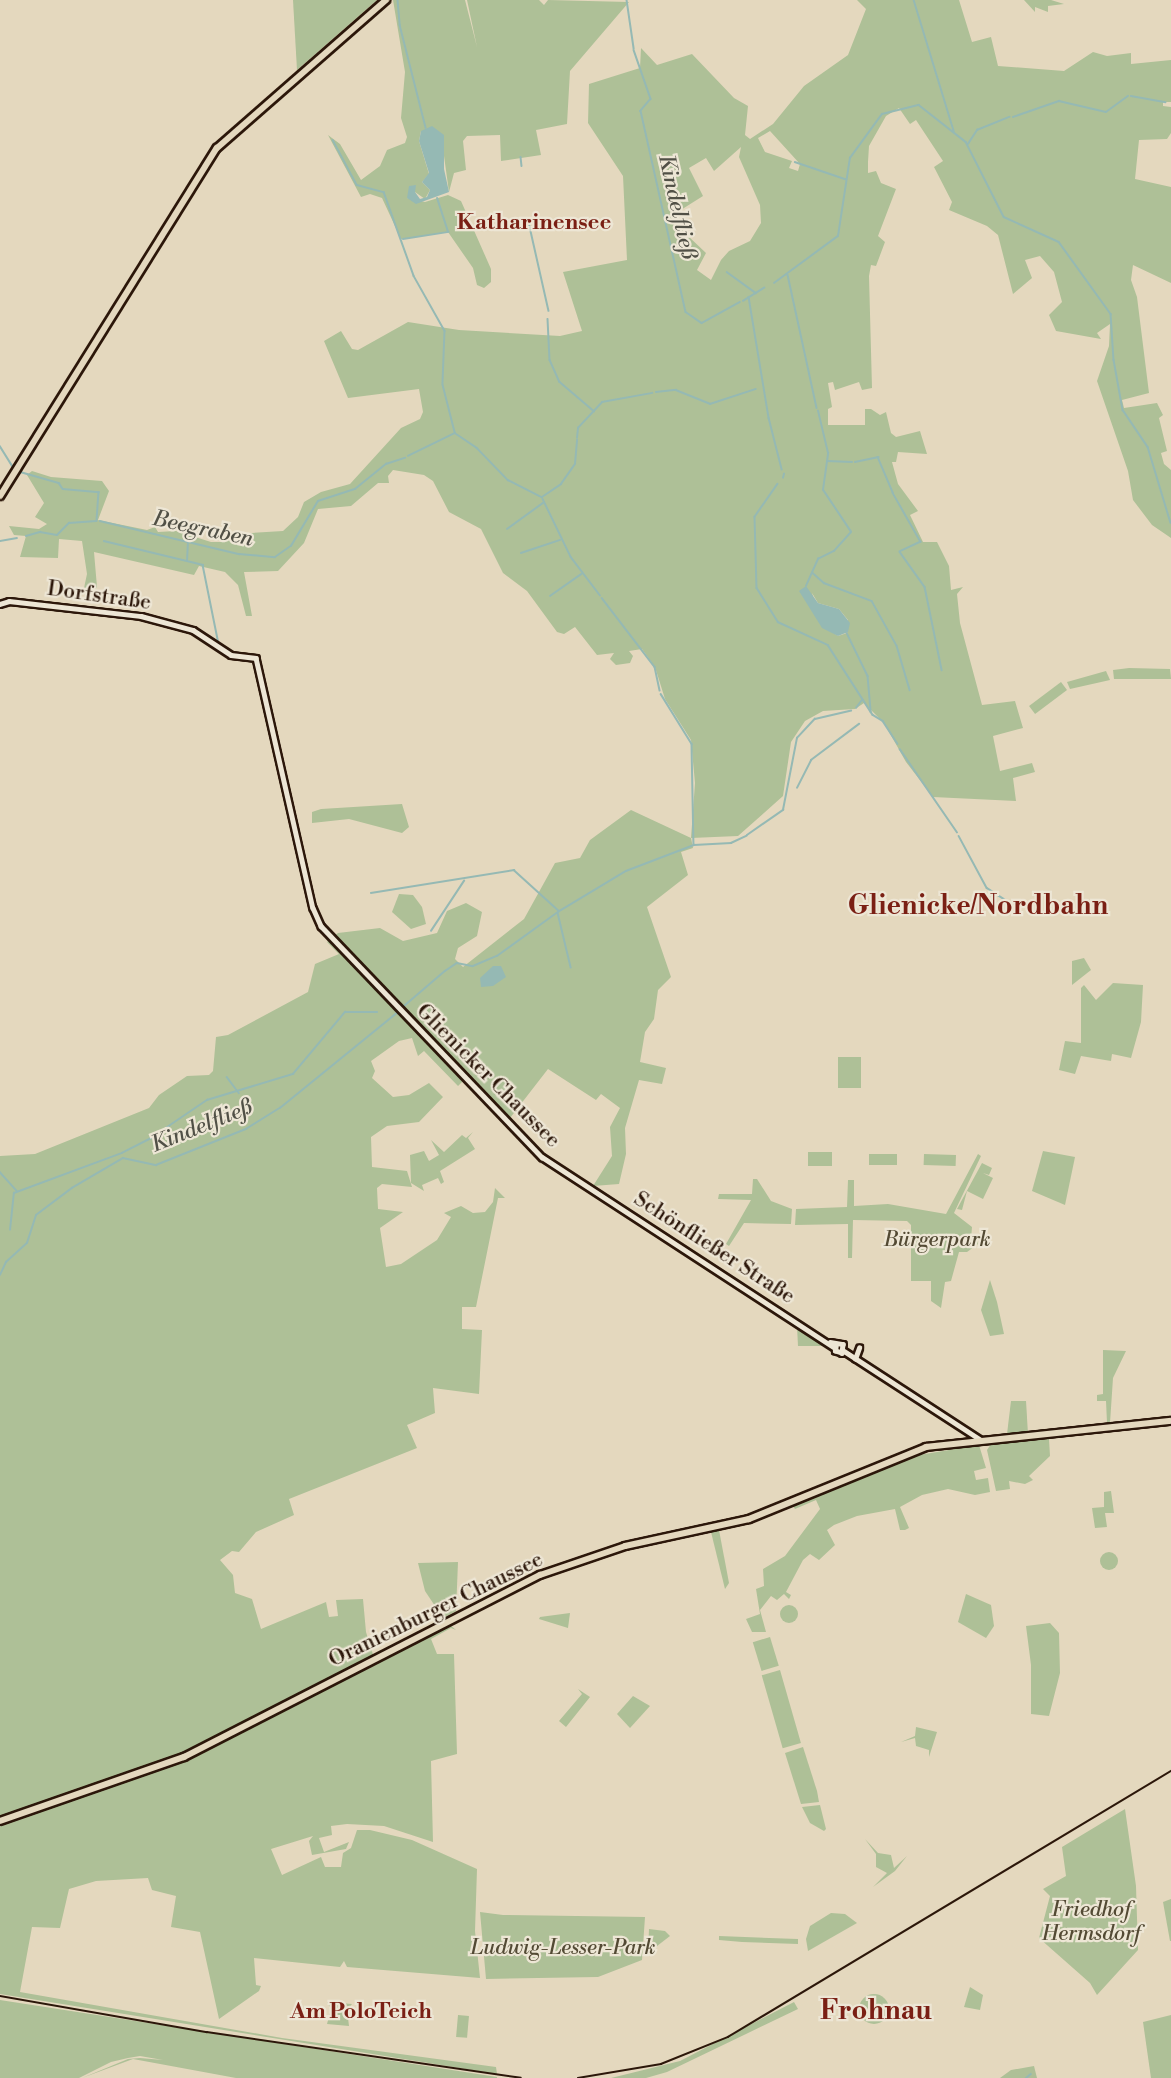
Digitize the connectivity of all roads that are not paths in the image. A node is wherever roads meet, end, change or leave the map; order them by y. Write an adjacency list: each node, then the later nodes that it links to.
1 (386, 0): 2 (main road)
2 (0, 496)
3 (0, 604): 4 (main road, Dorfstraße)
4 (276, 745): 5 (main road, Glienicker Chaussee)
5 (583, 1184): 6 (main road, Schönfließer Straße)
6 (835, 1345): 8 (main road); 8 (main road)
7 (859, 1348): 9 (main road)
8 (845, 1353): 9 (main road)
9 (855, 1359): 11 (main road)
10 (1171, 1421): 12 (main road, Oranienburger Chaussee)
11 (967, 1430): 12 (main road); 13 (main road)
12 (981, 1440): 13 (main road, Oranienburger Chaussee)
13 (965, 1442): 14 (main road, Oranienburger Chaussee)
14 (0, 1821)

